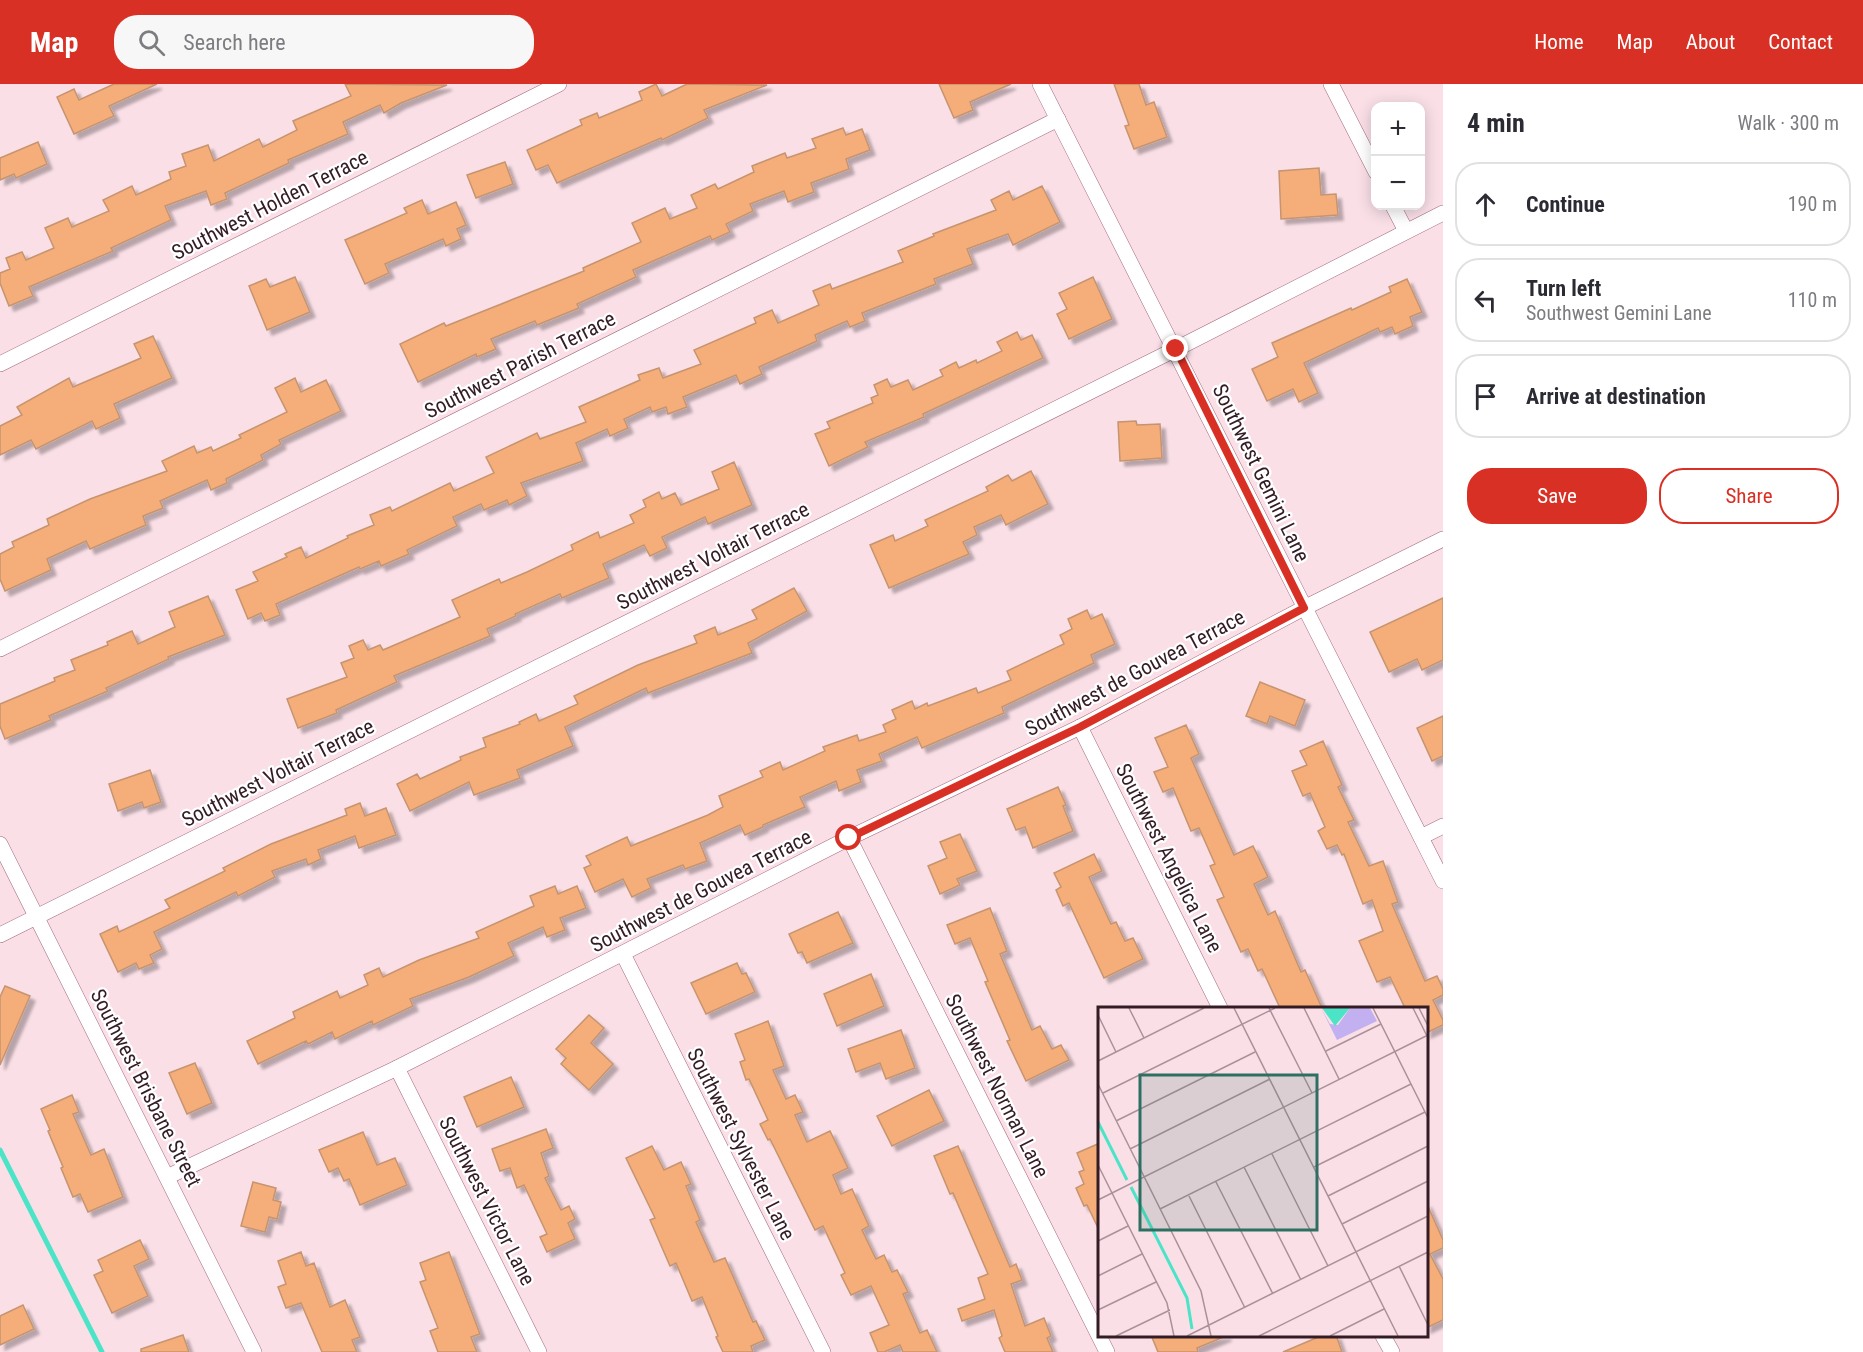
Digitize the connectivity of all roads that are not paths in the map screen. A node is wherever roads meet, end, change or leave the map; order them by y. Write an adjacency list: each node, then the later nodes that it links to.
1 (559, 84): 10 (street, Southwest Holden Terrace)
2 (1040, 84): 4 (street, Southwest Gemini Lane)
3 (1331, 84): 5 (street)
4 (1058, 119): 9 (street, Southwest Gemini Lane); 13 (street, Southwest Parish Terrace)
5 (1371, 162)
6 (1395, 210): 8 (street)
7 (1443, 213): 8 (street, Southwest Voltair Terrace)
8 (1406, 231): 9 (street, Southwest Voltair Terrace)
9 (1176, 349): 12 (street, Southwest Gemini Lane); 20 (street, Southwest Voltair Terrace)
10 (0, 364)
11 (1443, 539): 12 (street, Southwest de Gouvea Terrace)
12 (1304, 608): 14 (street, Southwest de Gouvea Terrace); 16 (street, Southwest Gemini Lane)
13 (0, 649)
14 (1080, 727): 17 (street, Southwest de Gouvea Terrace); 23 (street, Southwest Angelica Lane)
15 (1443, 826): 16 (street)
16 (1421, 837): 19 (street, Southwest Gemini Lane)
17 (849, 838): 22 (street, Southwest de Gouvea Terrace); 26 (street, Southwest Norman Lane)
18 (0, 844): 20 (street, Southwest Brisbane Street)
19 (1443, 881)
20 (37, 917): 21 (street, Southwest Voltair Terrace); 25 (street, Southwest Brisbane Street)
21 (0, 935)
22 (623, 954): 24 (street, Southwest de Gouvea Terrace); 31 (street, Southwest Sylvester Lane)
23 (1220, 1007)
24 (397, 1068): 25 (street, Southwest de Gouvea Terrace); 30 (street, Southwest Victor Lane)
25 (167, 1177): 29 (street, Southwest Brisbane Street)
26 (1098, 1334)
27 (1099, 1337): 32 (street, Southwest Norman Lane)
28 (1384, 1337): 33 (street)
29 (254, 1352)
30 (539, 1352)
31 (823, 1352)
32 (1107, 1352)
33 (1392, 1352)

